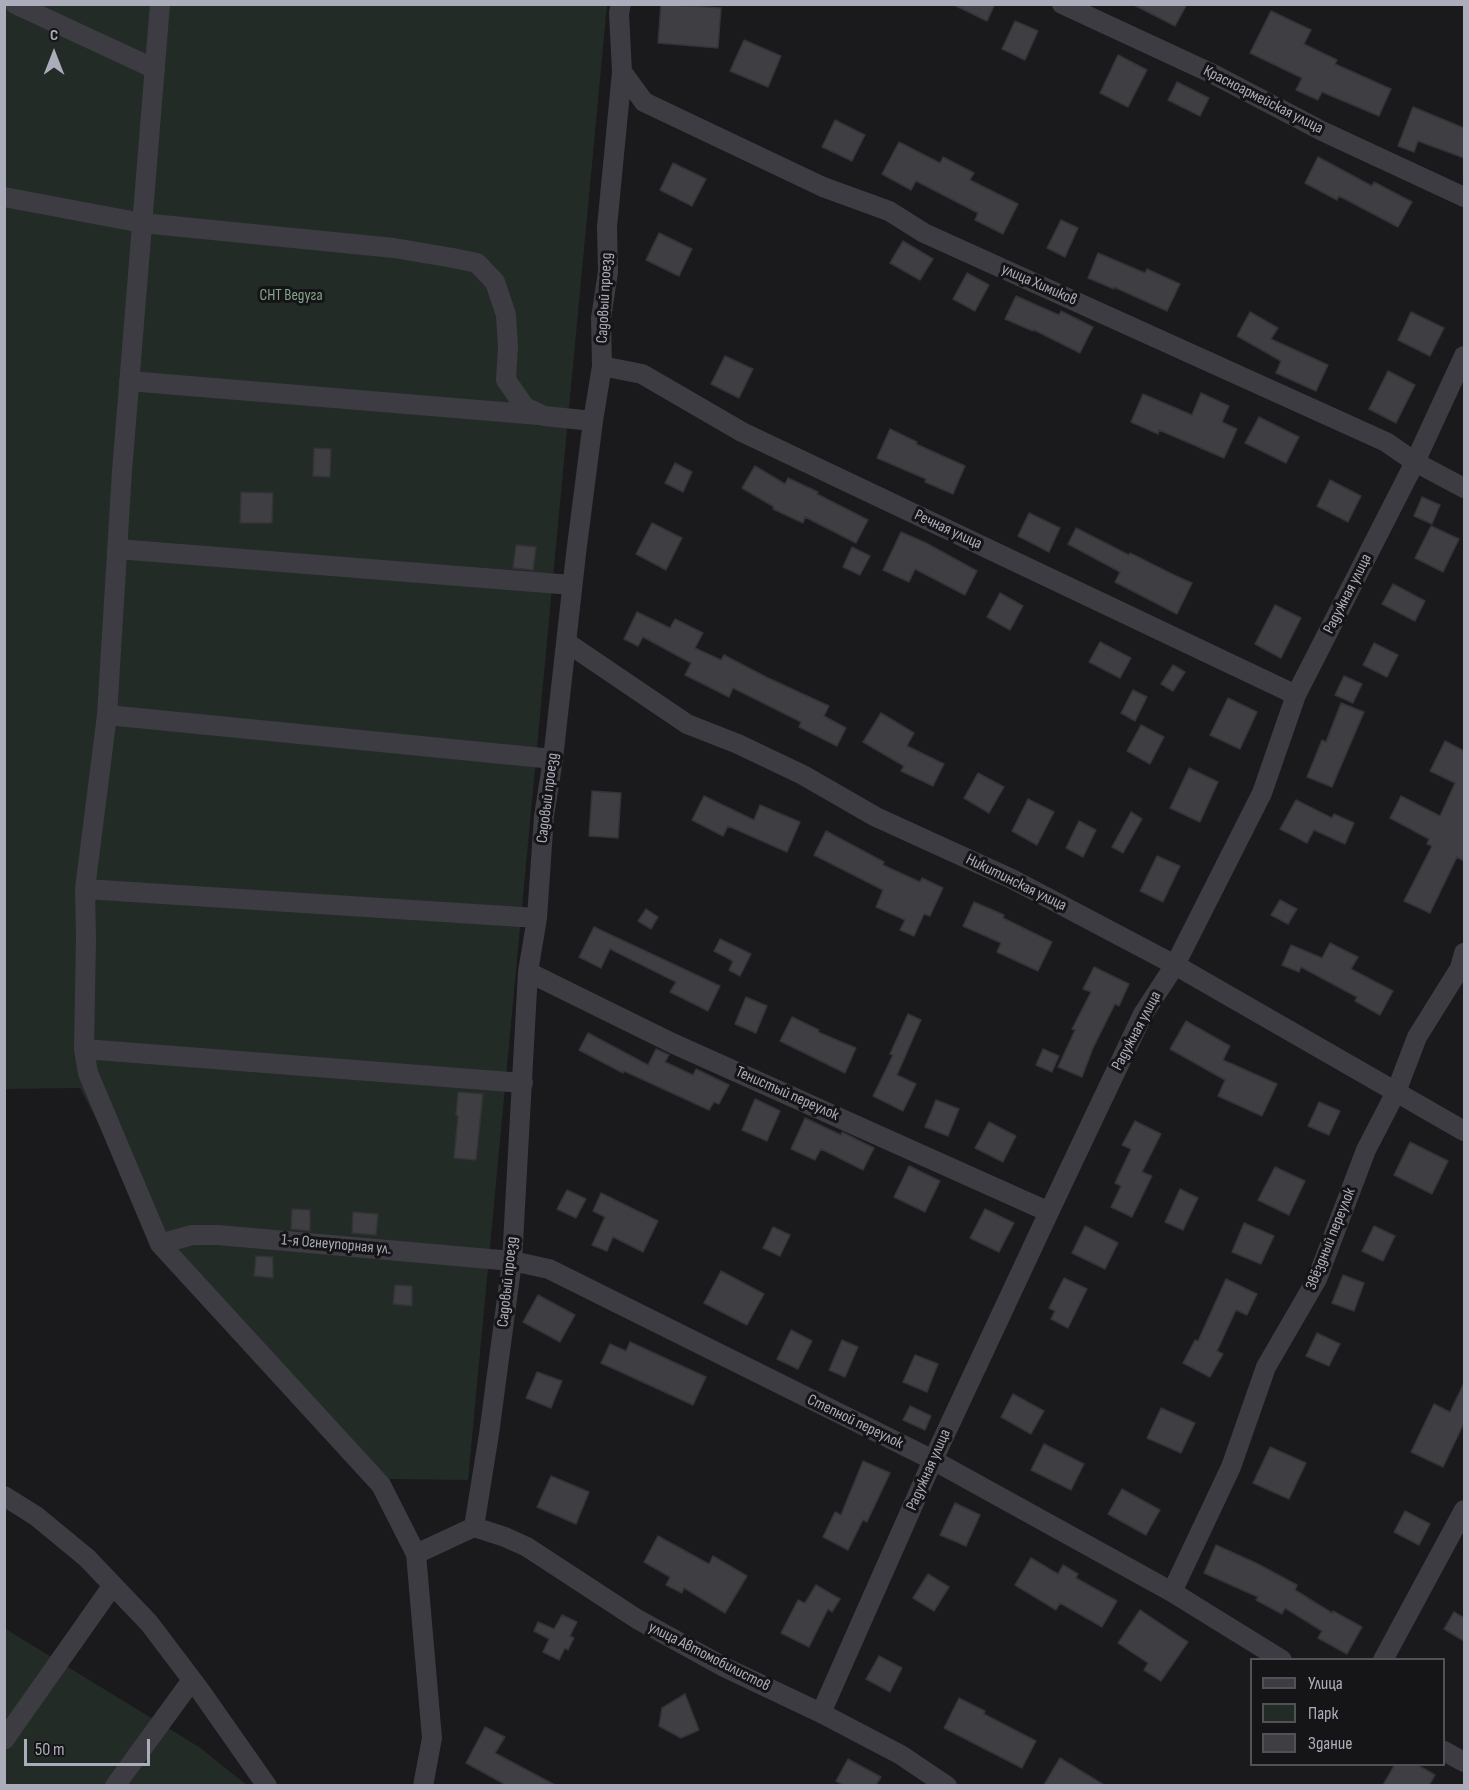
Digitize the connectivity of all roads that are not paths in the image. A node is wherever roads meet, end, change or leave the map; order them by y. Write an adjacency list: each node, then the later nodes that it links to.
1 (15, 4): 5 (street)
2 (160, 4): 5 (street)
3 (621, 4): 6 (street, Садовый проезд)
4 (1062, 4): 8 (street, Красноармейская улица)
5 (155, 69): 9 (street)
6 (622, 72): 11 (street, Садовый проезд); 15 (street, улица Химиков)
7 (4, 197): 9 (street)
8 (1464, 197)
9 (142, 223): 12 (street); 13 (street)
10 (1464, 356): 15 (street, Радужная улица)
11 (602, 366): 14 (street, Садовый проезд); 20 (street, Речная улица)
12 (129, 381): 13 (street); 17 (street)
13 (544, 416): 14 (street)
14 (593, 421): 18 (street, Садовый проезд)
15 (1415, 462): 16 (street, улица Химиков); 20 (street, Радужная улица)
16 (1464, 488)
17 (117, 549): 18 (street); 21 (street)
18 (572, 585): 19 (street, Садовый проезд)
19 (566, 642): 22 (street, Садовый проезд); 26 (street, Никитинская улица)
20 (1296, 695): 26 (street, Радужная улица)
21 (107, 716): 22 (street); 23 (street)
22 (553, 759): 24 (street, Садовый проезд)
23 (85, 889): 24 (street); 28 (street)
24 (537, 918): 27 (street, Садовый проезд)
25 (1464, 953): 30 (street, Звёздный переулок)
26 (1175, 965): 30 (street, Никитинская улица); 32 (street, Радужная улица)
27 (528, 972): 29 (street, Садовый проезд); 32 (street, Тенистый переулок)
28 (84, 1049): 29 (street); 33 (street)
29 (523, 1083): 34 (street, Садовый проезд)
30 (1396, 1092): 31 (street, Никитинская улица); 41 (street, Звёздный переулок)
31 (1464, 1131)
32 (1049, 1212): 35 (street, Радужная улица)
33 (160, 1244): 34 (street, 1-я Огнеупорная ул.); 39 (street)
34 (512, 1262): 35 (street, Степной переулок); 38 (street, Садовый проезд)
35 (933, 1460): 41 (street, Степной переулок); 45 (street, Радужная улица)
36 (4, 1496): 40 (street)
37 (1464, 1510): 43 (street)
38 (474, 1527): 39 (street); 45 (street, улица Автомобилистов)
39 (416, 1554): 51 (street)
40 (112, 1585): 44 (street); 46 (street)
41 (1172, 1592): 42 (street, Степной переулок)
42 (1280, 1658)
43 (1384, 1658)
44 (192, 1680): 49 (street); 50 (street)
45 (821, 1713): 52 (street, улица Автомобилистов)
46 (4, 1740)
47 (1445, 1752): 48 (street)
48 (1464, 1762)
49 (115, 1785)
50 (267, 1785)
51 (423, 1785)
52 (947, 1785)

